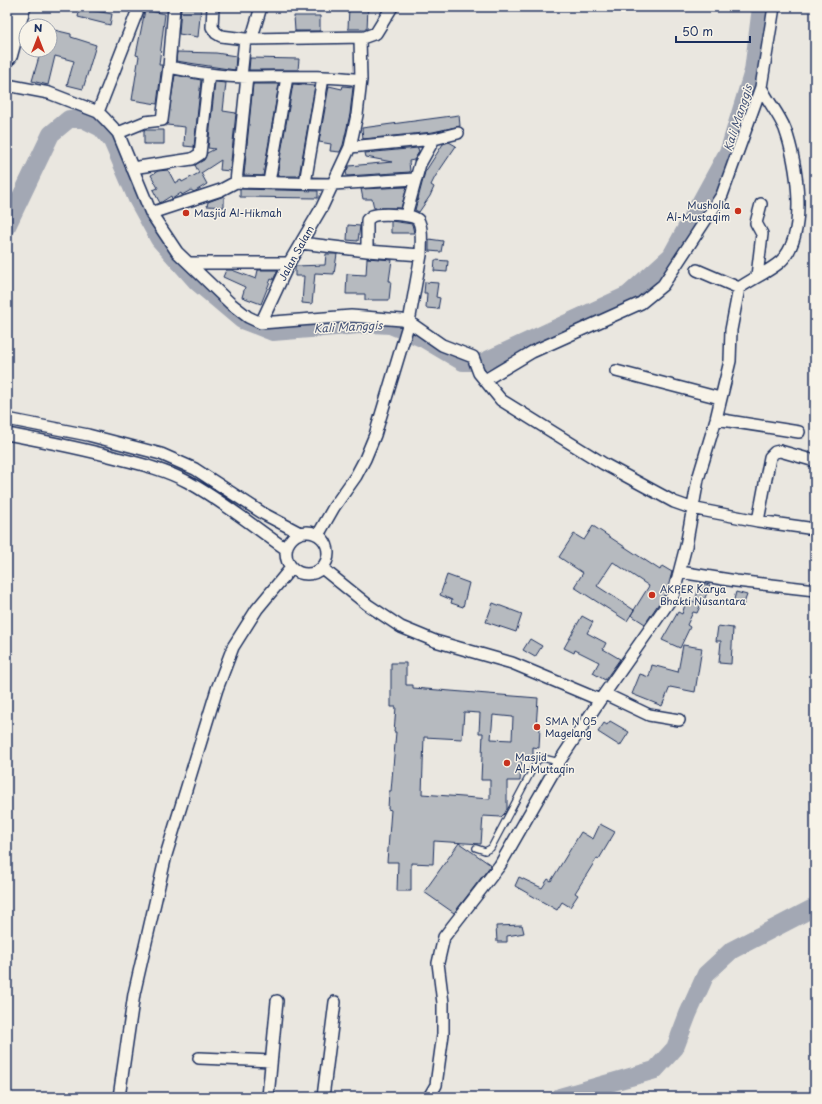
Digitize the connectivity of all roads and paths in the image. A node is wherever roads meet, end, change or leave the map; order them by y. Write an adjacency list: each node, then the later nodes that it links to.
1 (20, 7): 10 (highway)
2 (139, 7): 19 (street)
3 (174, 7): 11 (street)
4 (213, 7): 8 (street)
5 (261, 7): 8 (street)
6 (392, 7): 9 (street)
7 (774, 7): 18 (street)
8 (248, 38): 9 (street); 13 (street)
9 (360, 38): 16 (street, Jalan Salam)
10 (7, 55)
11 (169, 68): 12 (street); 20 (street)
12 (209, 74): 13 (street); 24 (street)
13 (244, 77): 14 (street); 26 (street)
14 (287, 77): 15 (street); 27 (street)
15 (322, 78): 16 (street); 28 (street)
16 (360, 80): 23 (street, Jalan Salam)
17 (7, 85): 19 (street)
18 (761, 87): 39 (street); 44 (street)
19 (98, 112): 20 (street)
20 (118, 133): 24 (street)
21 (458, 133): 22 (street)
22 (434, 139): 23 (street); 25 (street)
23 (350, 147): 29 (street, Jalan Salam)
24 (132, 168): 31 (street)
25 (415, 179): 29 (street); 32 (street)
26 (236, 182): 27 (street); 31 (street)
27 (269, 182): 28 (street)
28 (305, 183): 29 (street)
29 (332, 184): 33 (street, Jalan Salam)
30 (761, 204): 39 (street)
31 (150, 213): 36 (street)
32 (406, 215): 34 (street); 35 (street)
33 (301, 243): 34 (street); 37 (street, Jalan Salam)
34 (367, 251): 35 (street)
35 (421, 255): 42 (street)
36 (189, 263): 37 (street); 41 (street)
37 (289, 263): 41 (street, Jalan Salam)
38 (697, 270): 40 (street)
39 (757, 276): 40 (street)
40 (739, 288): 45 (street)
41 (261, 323): 42 (street)
42 (409, 324): 44 (street); 57 (street)
43 (616, 371): 45 (street)
44 (482, 377): 53 (street)
45 (720, 398): 47 (street)
46 (7, 419): 48 (street)
47 (716, 419): 49 (street); 53 (street)
48 (31, 423): 51 (street); 56 (street)
49 (799, 432)
50 (7, 434): 51 (street)
51 (30, 438): 58 (street)
52 (815, 461): 54 (street)
53 (691, 508): 54 (street); 61 (street)
54 (758, 521): 55 (street)
55 (815, 529)
56 (300, 533): 57 (street); 58 (street)
57 (318, 535): 60 (street)
58 (286, 550): 59 (street)
59 (291, 568): 60 (street); 71 (street)
60 (322, 568): 63 (street)
61 (680, 572): 62 (street); 63 (street)
62 (815, 590)
63 (602, 697): 64 (street); 65 (street)
64 (679, 720)
65 (559, 762): 66 (lane); 75 (street)
66 (476, 848)
67 (277, 1001): 70 (street)
68 (335, 1002): 74 (street)
69 (199, 1058): 70 (street)
70 (271, 1061): 73 (street)
71 (119, 1097): 72 (street)
72 (124, 1097)
73 (268, 1097)
74 (323, 1097)
75 (430, 1097)

